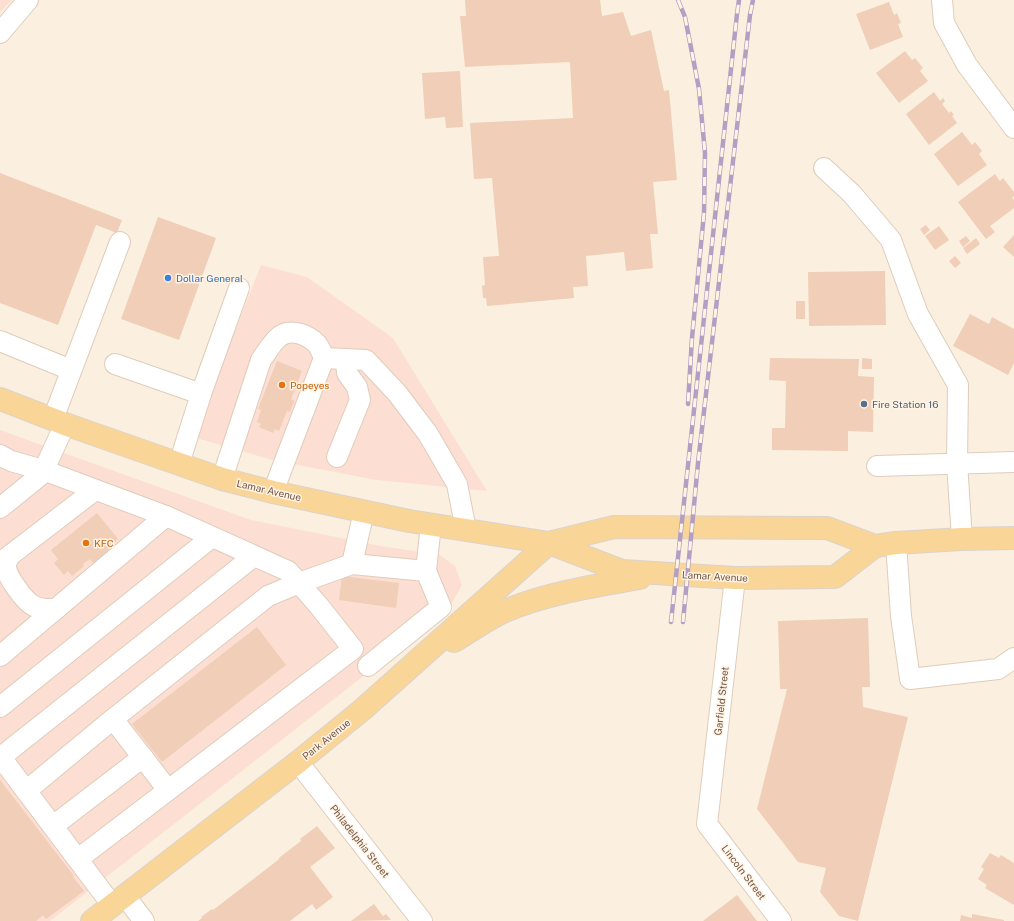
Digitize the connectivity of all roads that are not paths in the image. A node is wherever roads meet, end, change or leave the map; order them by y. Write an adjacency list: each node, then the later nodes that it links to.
1 (28, 0): 3 (street)
2 (942, 0): 4 (street)
3 (0, 33)
4 (1014, 128)
5 (824, 168): 19 (street)
6 (120, 242): 12 (street)
7 (239, 288): 13 (street)
8 (0, 341): 12 (street)
9 (324, 358): 10 (street); 23 (street); 25 (street)
10 (346, 359): 16 (street); 30 (street)
11 (115, 364): 13 (street)
12 (71, 370): 15 (street)
13 (201, 394): 20 (street)
14 (0, 399): 15 (main road, Lamar Avenue)
15 (59, 421): 20 (main road, Lamar Avenue); 22 (street)
16 (337, 457)
17 (4, 462): 22 (street)
18 (1014, 462): 19 (street)
19 (957, 463): 21 (street); 33 (street)
20 (179, 464): 23 (main road, Lamar Avenue)
21 (877, 466)
22 (43, 470): 24 (street); 26 (street)
23 (222, 479): 25 (main road, Lamar Avenue)
24 (95, 490): 28 (street); 38 (street)
25 (273, 492): 27 (main road, Lamar Avenue)
26 (0, 508)
27 (364, 511): 29 (main road, Lamar Avenue); 39 (street)
28 (166, 516): 31 (street); 44 (street)
29 (431, 524): 30 (main road, Lamar Avenue); 40 (street)
30 (466, 530): 34 (main road, Lamar Avenue)
31 (212, 537): 37 (street); 53 (street)
32 (1014, 538): 33 (main road, Lamar Avenue)
33 (962, 539): 35 (main road, Lamar Avenue)
34 (549, 543): 36 (main road, Lamar Avenue); 41 (main road, Lamar Avenue); 46 (main road, Park Avenue)
35 (896, 543): 36 (main road, Lamar Avenue); 49 (street)
36 (875, 546): 42 (main road, Lamar Avenue)
37 (254, 556): 43 (street); 55 (street)
38 (4, 560): 44 (street)
39 (352, 564): 40 (street); 43 (street)
40 (426, 571): 45 (street)
41 (665, 574): 42 (main road, Lamar Avenue); 50 (main road)
42 (735, 578): 60 (street, Garfield Street)
43 (299, 583): 47 (street); 54 (street)
44 (56, 609): 48 (street)
45 (422, 622): 46 (street); 51 (street)
46 (438, 643): 50 (main road, Park Avenue)
47 (353, 649): 51 (street); 58 (street)
48 (0, 656)
49 (1014, 658)
50 (415, 663): 52 (main road, Park Avenue)
51 (368, 666): 52 (street)
52 (387, 687): 57 (main road, Park Avenue)
53 (0, 707)
54 (113, 719): 56 (street); 59 (street)
55 (0, 757): 59 (street)
56 (143, 757): 58 (street); 61 (street)
57 (298, 762): 63 (main road, Park Avenue); 66 (street, Philadelphia Street)
58 (168, 790): 62 (street)
59 (26, 791): 61 (street)
60 (707, 824): 67 (street, Lincoln Street)
61 (53, 826): 62 (street)
62 (78, 859): 63 (street)
63 (119, 900): 64 (main road, Park Avenue); 65 (street)
64 (92, 921)
65 (144, 921)
66 (422, 921)
67 (781, 921)

